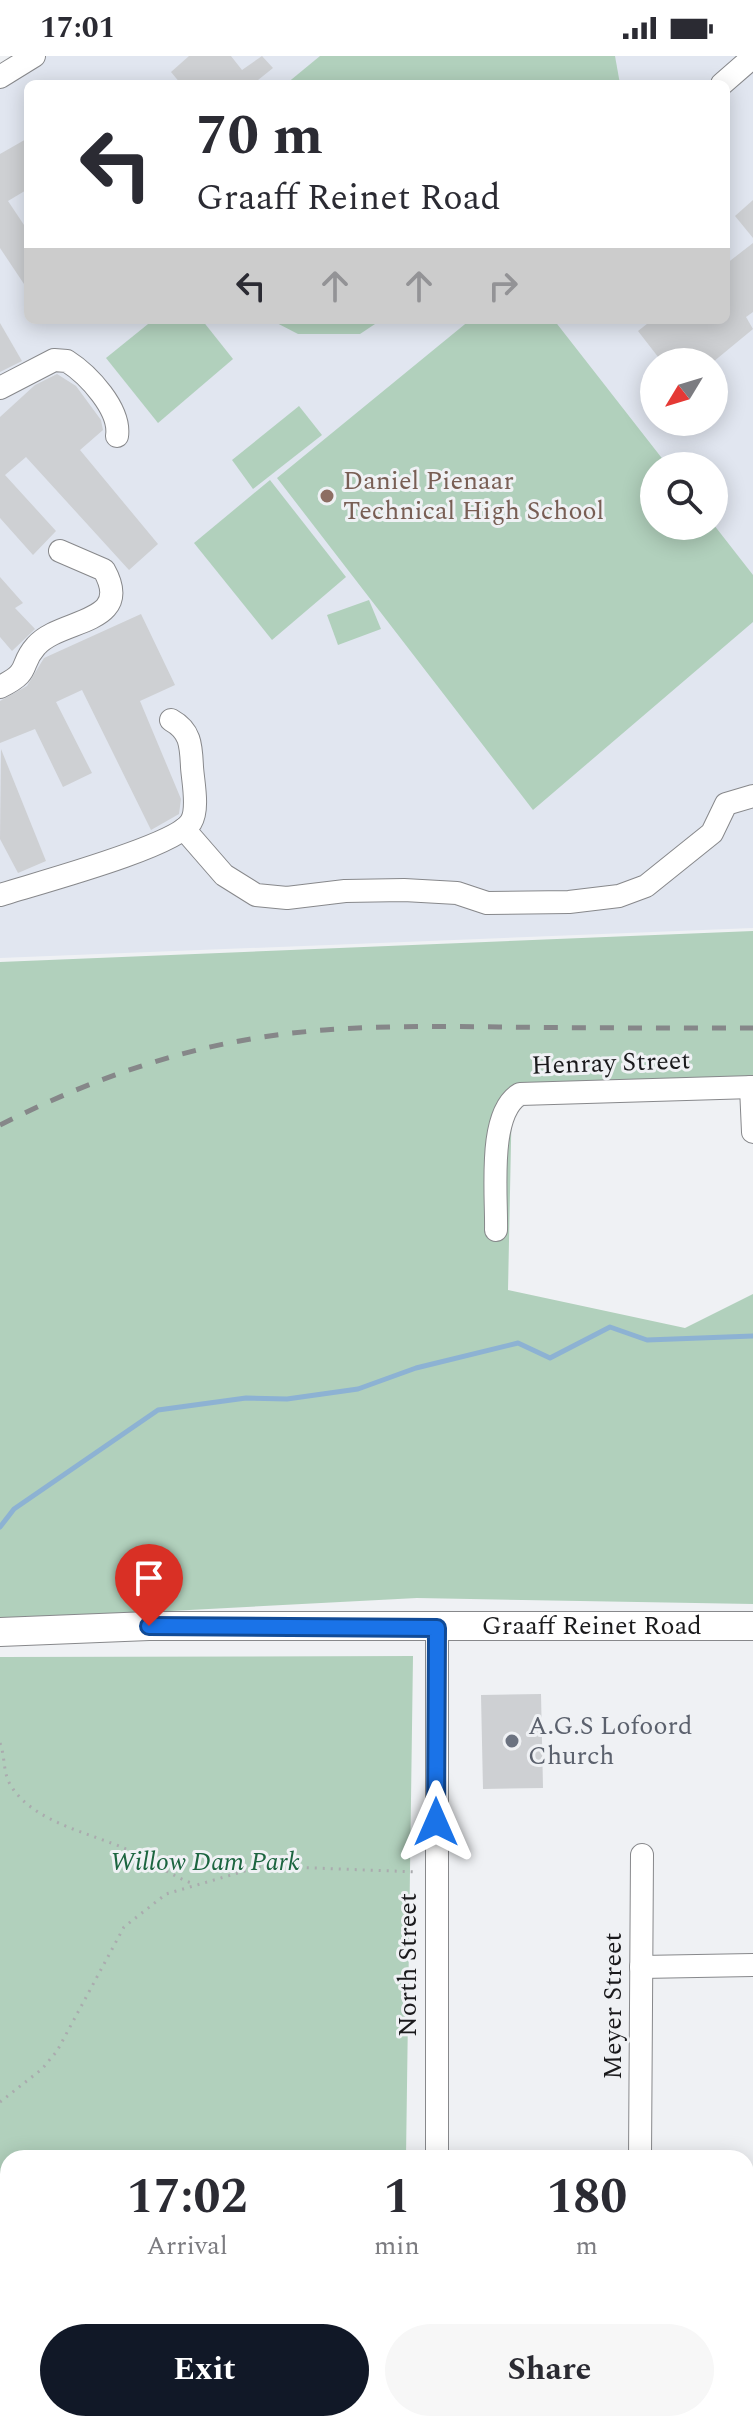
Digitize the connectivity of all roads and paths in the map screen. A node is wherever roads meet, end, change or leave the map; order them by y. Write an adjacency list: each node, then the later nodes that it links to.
1 (34, 56): 3 (street)
2 (753, 57): 4 (street)
3 (0, 77)
4 (727, 80)
5 (0, 388): 6 (street)
6 (117, 436)
7 (60, 551): 8 (street)
8 (0, 687)
9 (171, 720): 11 (street)
10 (753, 796): 11 (street)
11 (184, 829): 12 (street)
12 (0, 895)
13 (752, 1087): 14 (street); 15 (street, Henray Street)
14 (753, 1132)
15 (496, 1230)
16 (753, 1626): 17 (main road, Graaff Reinet Road)
17 (437, 1628): 18 (main road, Graaff Reinet Road); 21 (street, North Street)
18 (0, 1632)
19 (0, 1743): 22 (path)
20 (642, 1855): 24 (street, Meyer Street)
21 (436, 1871): 22 (path); 26 (street, North Street)
22 (193, 1884): 25 (path)
23 (753, 1965): 24 (street)
24 (641, 1967): 27 (street, Meyer Street)
25 (0, 2102)
26 (437, 2150)
27 (640, 2150)

